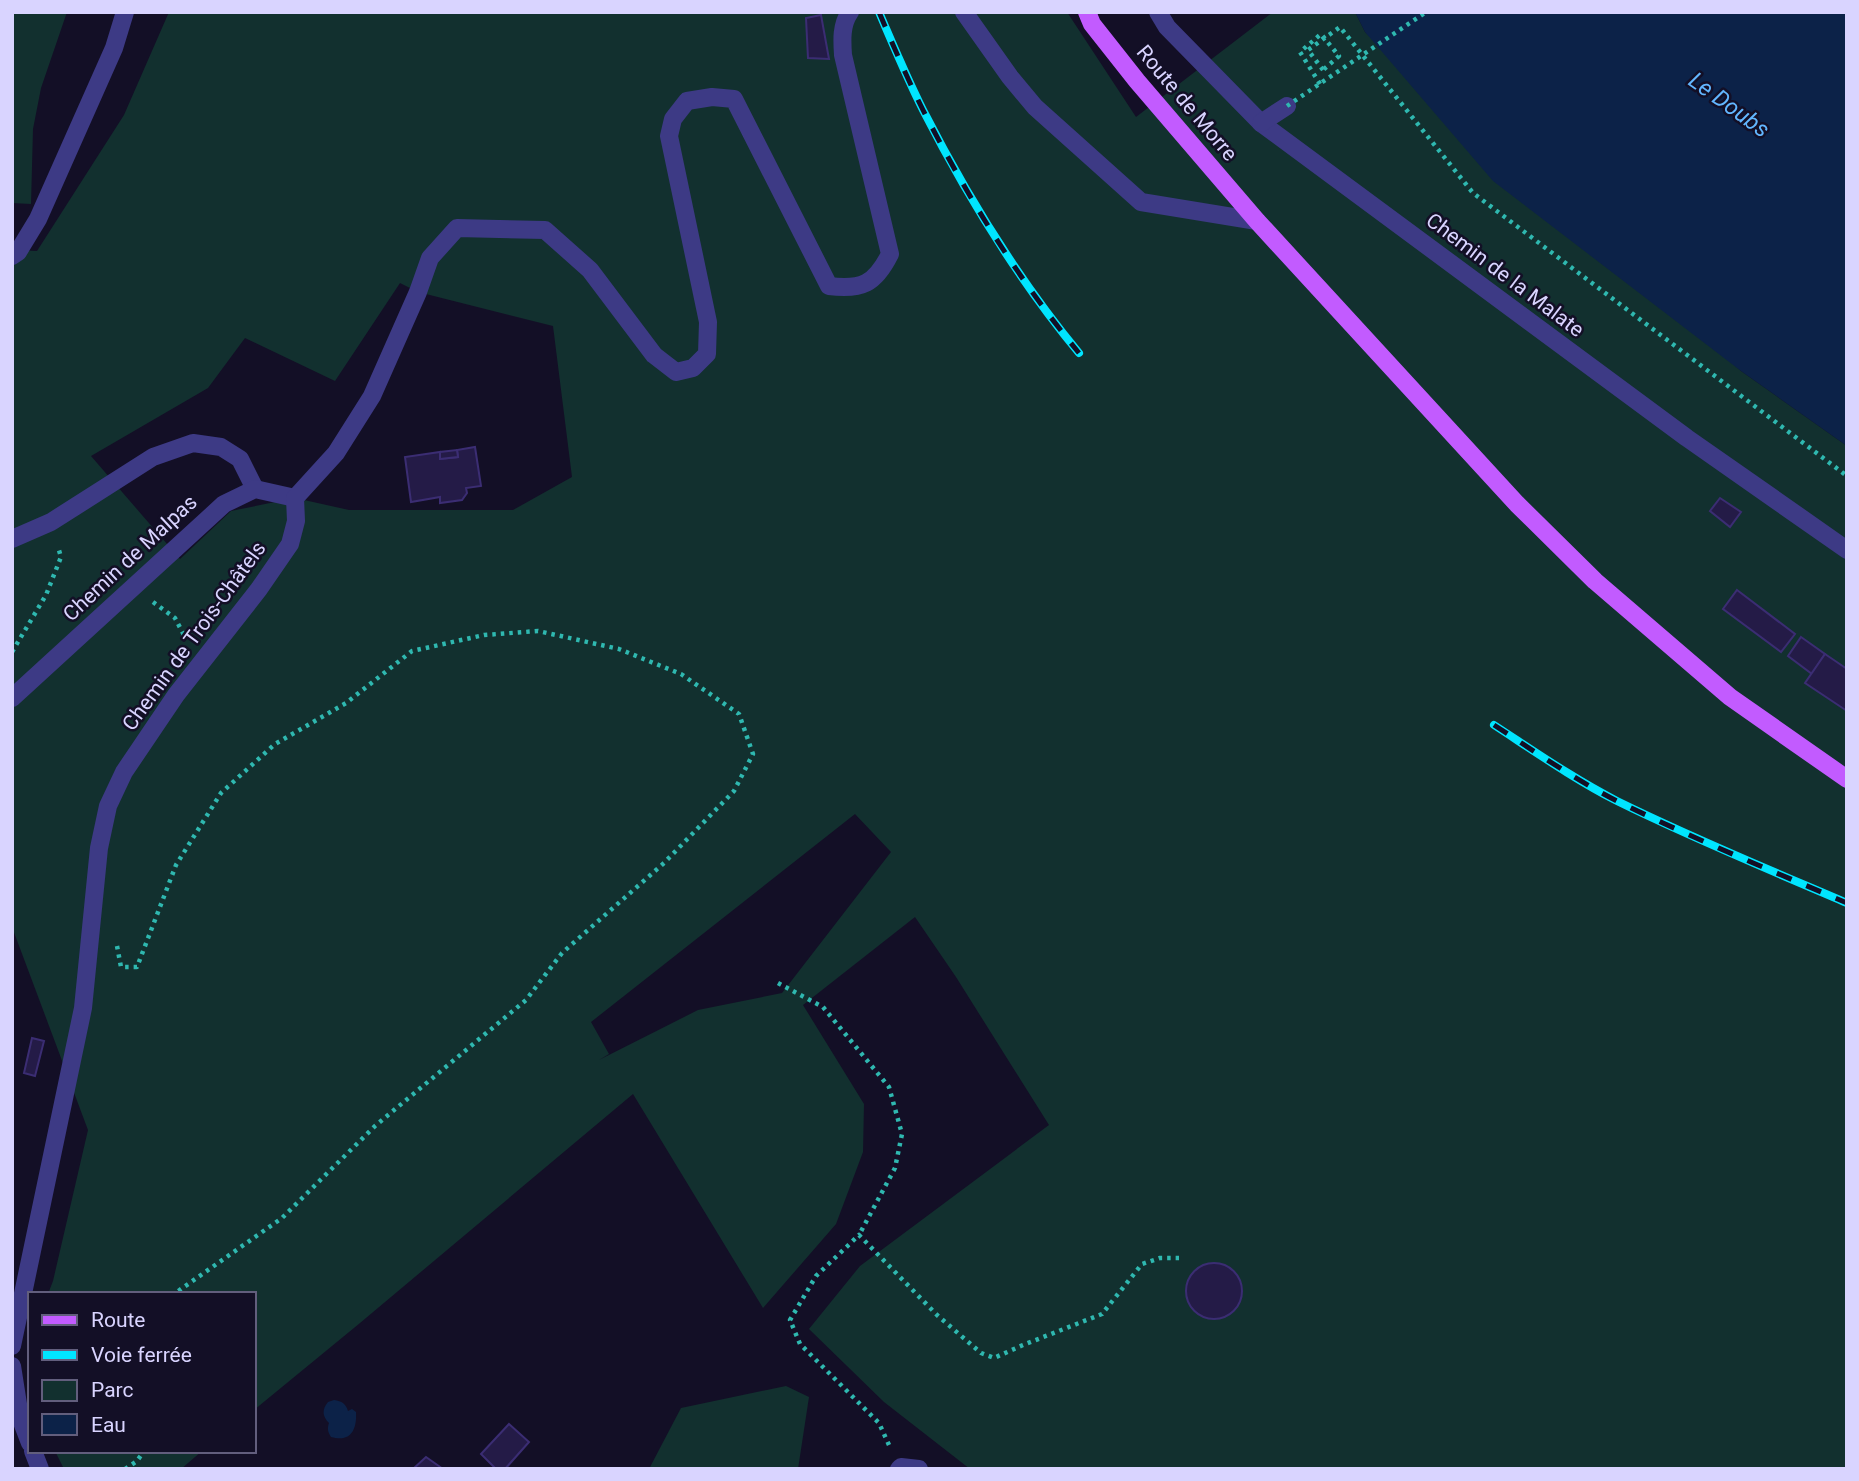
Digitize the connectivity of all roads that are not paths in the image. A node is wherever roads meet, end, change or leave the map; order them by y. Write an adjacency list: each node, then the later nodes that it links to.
1 (125, 12): 9 (street)
2 (850, 12): 11 (street)
3 (964, 12): 8 (street)
4 (1087, 12): 8 (main road, Route de Morre)
5 (1158, 12): 7 (street, Chemin de la Malate)
6 (1287, 106): 7 (street)
7 (1261, 123): 13 (street, Chemin de la Malate)
8 (1257, 221): 15 (main road, Route de Morre)
9 (15, 254)
10 (255, 489): 11 (street); 12 (street); 14 (street, Chemin de Malpas)
11 (295, 498): 16 (street, Chemin de Trois-Châtels)
12 (12, 539)
13 (1847, 550)
14 (12, 698)
15 (1847, 779)
16 (12, 1346)
17 (12, 1366): 18 (street)
18 (28, 1438)
19 (900, 1468): 20 (street)
20 (919, 1469)

